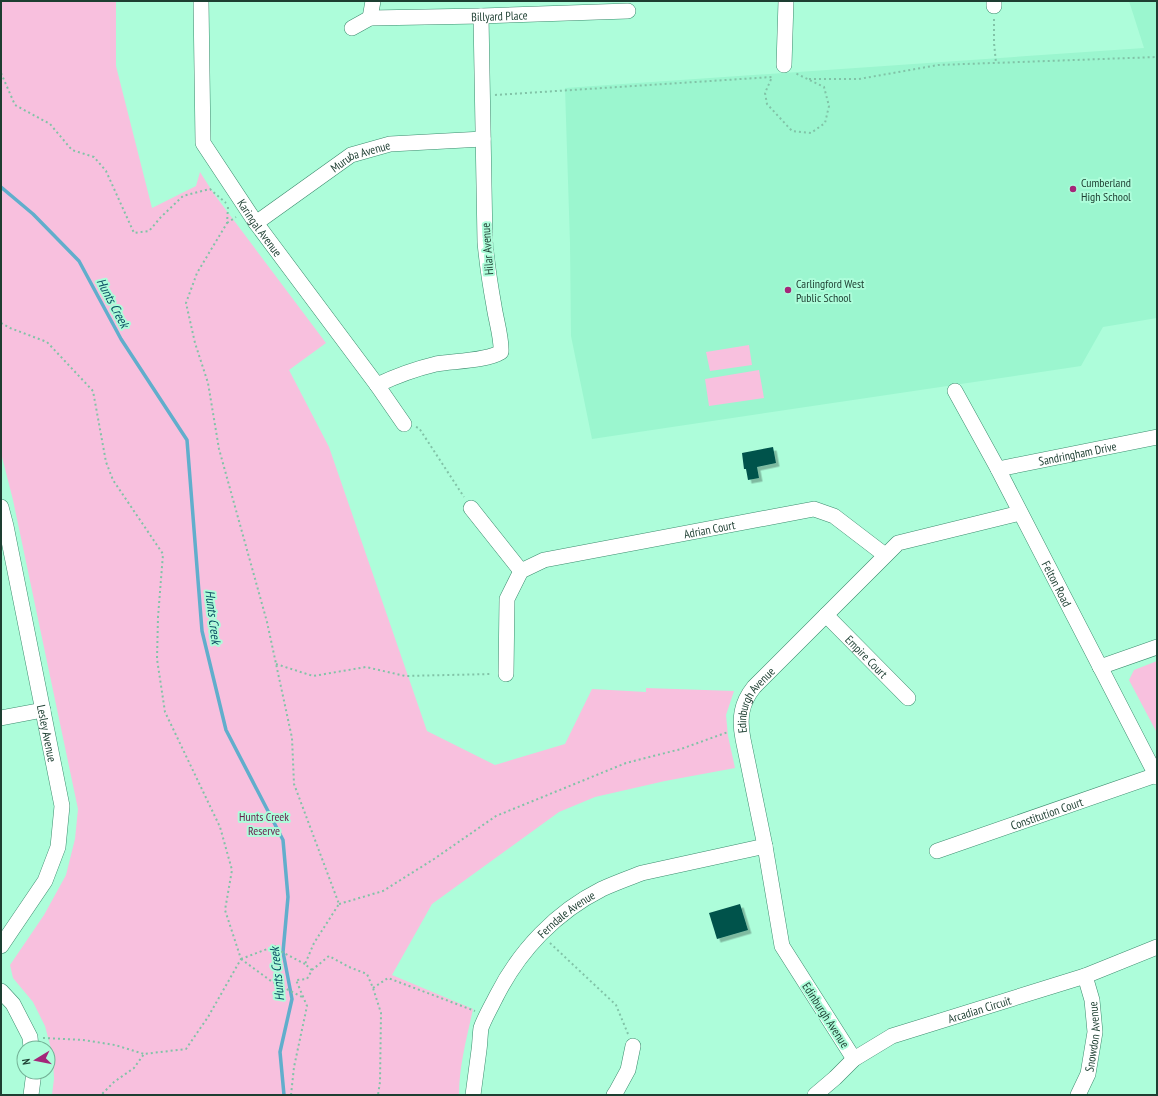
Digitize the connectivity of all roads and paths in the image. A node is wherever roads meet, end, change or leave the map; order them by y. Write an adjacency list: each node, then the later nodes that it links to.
1 (201, 1): 16 (street, Karingal Avenue)
2 (373, 1): 7 (street)
3 (786, 1): 11 (street)
4 (994, 3): 10 (path)
5 (628, 11): 6 (street, Billyard Place)
6 (481, 16): 7 (street, Billyard Place); 14 (street, Hilar Avenue)
7 (370, 18): 8 (street)
8 (352, 28)
9 (1157, 57): 10 (path)
10 (996, 63): 13 (path)
11 (784, 65): 13 (path)
12 (1, 73): 31 (path)
13 (808, 79): 14 (path)
14 (482, 96): 15 (street, Hilar Avenue)
15 (483, 138): 16 (street, Muruba Avenue); 18 (street, Hilar Avenue)
16 (256, 223): 18 (street, Karingal Avenue)
17 (1, 322): 45 (path)
18 (377, 385): 20 (street, Karingal Avenue)
19 (955, 391): 22 (street, Felton Road)
20 (404, 424): 24 (path)
21 (1157, 438): 22 (street, Sandringham Drive)
22 (998, 469): 25 (street, Felton Road)
23 (1, 507): 26 (street, Lesley Avenue)
24 (471, 508): 28 (street)
25 (1020, 513): 27 (street, Edinburgh Avenue); 32 (street, Felton Road)
26 (3, 526): 35 (street, Lesley Avenue)
27 (885, 556): 28 (street, Adrian Court); 29 (street, Edinburgh Avenue)
28 (521, 571): 33 (street)
29 (826, 615): 34 (street, Empire Court); 37 (street, Edinburgh Avenue)
30 (1157, 646): 32 (street)
31 (276, 664): 33 (path); 41 (path)
32 (1100, 667): 38 (street, Felton Road)
33 (506, 674)
34 (908, 698)
35 (43, 710): 36 (street); 43 (street, Lesley Avenue)
36 (1, 718)
37 (741, 729): 39 (street, Edinburgh Avenue); 41 (path)
38 (1156, 776): 40 (street, Constitution Court)
39 (764, 846): 42 (street, Ferndale Avenue); 57 (street, Edinburgh Avenue)
40 (937, 851)
41 (339, 904): 46 (path)
42 (541, 934): 52 (street, Ferndale Avenue); 55 (path)
43 (1, 946)
44 (1157, 947): 48 (street, Arcadian Circuit)
45 (241, 959): 46 (path); 51 (path); 56 (path)
46 (305, 964): 47 (path)
47 (312, 970): 49 (path); 51 (path)
48 (1085, 976): 57 (street, Arcadian Circuit); 66 (street, Snowdon Avenue)
49 (373, 988): 52 (path); 62 (path)
50 (1, 991): 53 (street)
51 (303, 998): 61 (path)
52 (487, 1016): 63 (street, Ferndale Avenue)
53 (25, 1040)
54 (56, 1042): 56 (path)
55 (633, 1046): 64 (street)
56 (144, 1054): 60 (path)
57 (854, 1060): 65 (street, Arcadian Circuit)
58 (28, 1080): 59 (street)
59 (31, 1095)
60 (101, 1095)
61 (291, 1095)
62 (378, 1095)
63 (473, 1095)
64 (614, 1095)
65 (815, 1095)
66 (1078, 1095)

